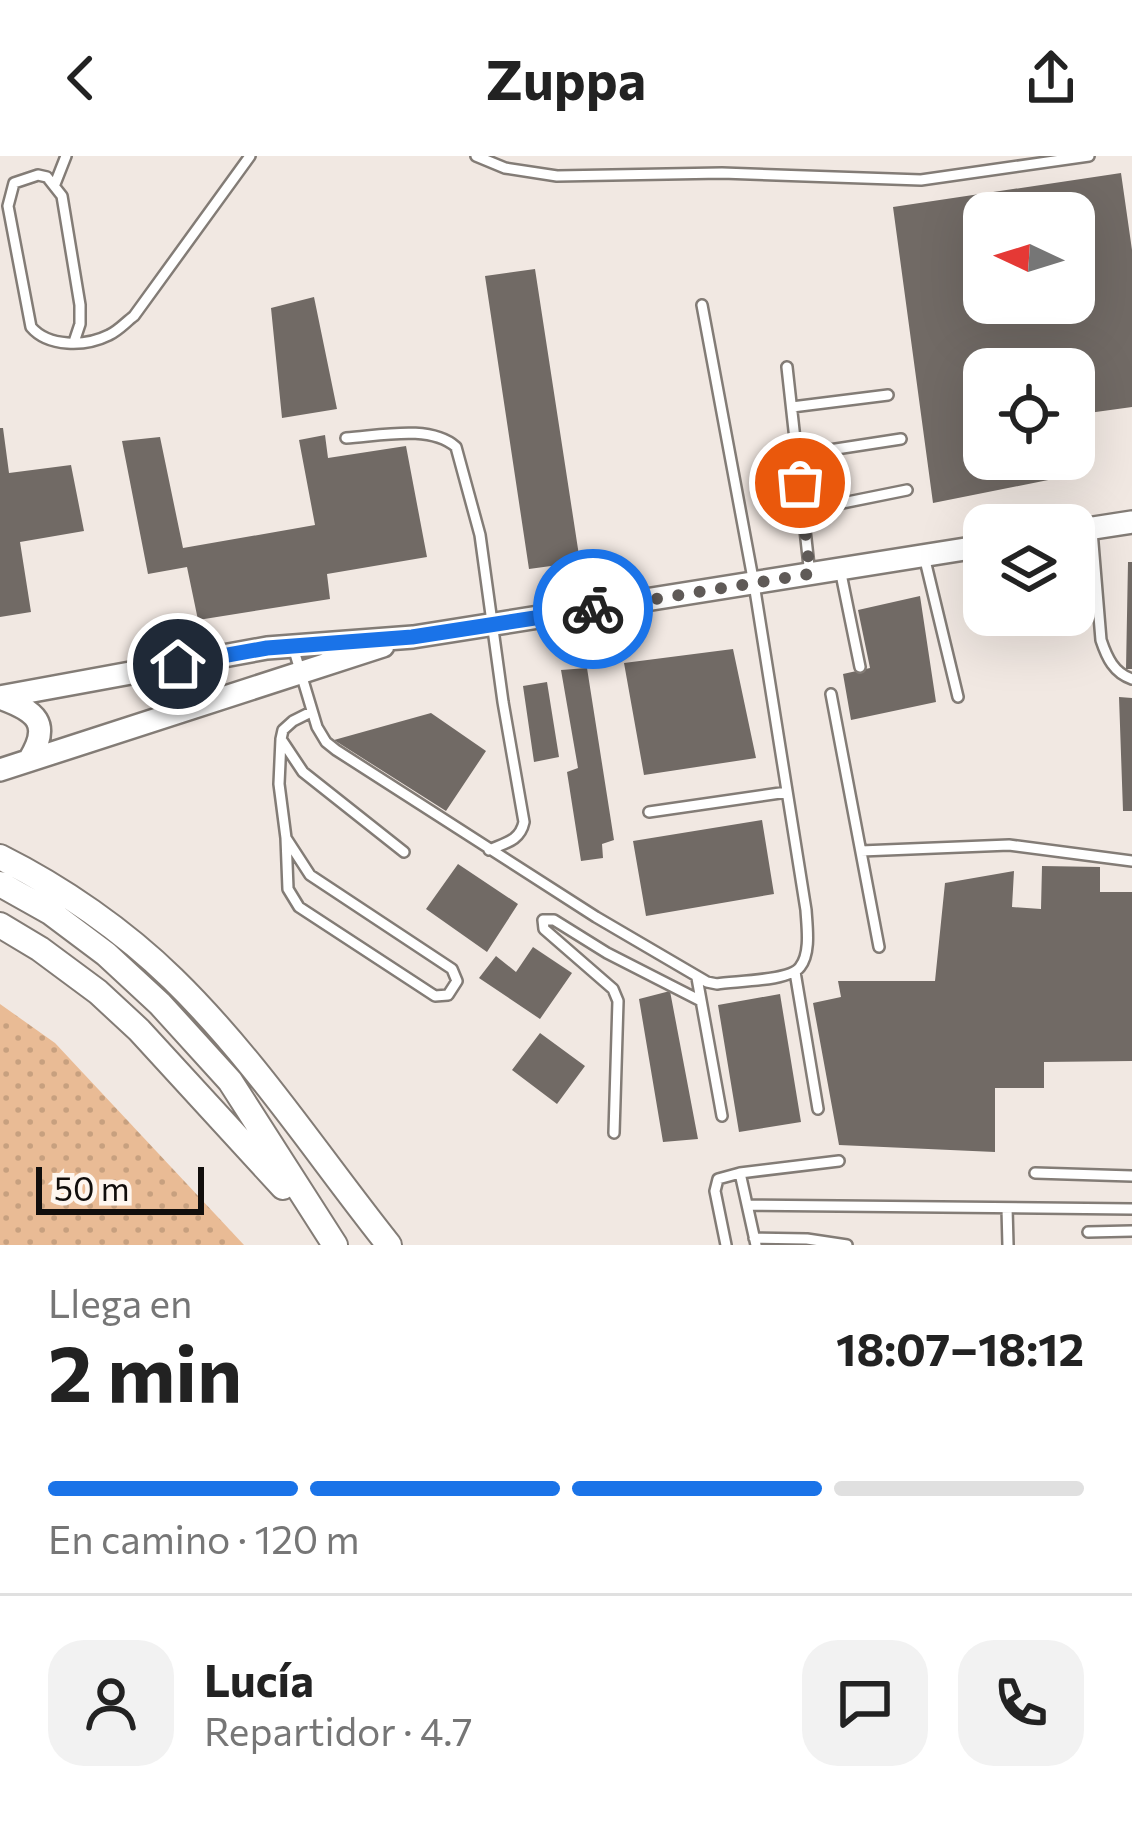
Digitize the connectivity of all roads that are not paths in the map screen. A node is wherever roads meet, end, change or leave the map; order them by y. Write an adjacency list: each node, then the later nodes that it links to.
1 (66, 156): 5 (lane)
2 (250, 156): 7 (lane)
3 (476, 156): 4 (lane)
4 (1089, 156)
5 (56, 184): 7 (lane); 7 (lane)
6 (702, 305): 22 (lane)
7 (74, 342)
8 (787, 367): 10 (lane)
9 (888, 394): 10 (lane)
10 (792, 407): 13 (lane)
11 (346, 438): 24 (lane)
12 (901, 439): 13 (lane)
13 (797, 455): 15 (lane)
14 (907, 490): 15 (lane)
15 (803, 511): 21 (lane)
16 (1132, 522): 17 (street)
17 (1095, 528)
18 (963, 550): 19 (street)
19 (924, 556): 20 (street); 32 (lane)
20 (840, 569): 21 (street); 27 (lane)
21 (810, 574): 22 (street)
22 (754, 584): 24 (street); 37 (lane)
23 (1095, 599): 29 (lane)
24 (491, 624): 25 (street); 40 (lane)
25 (412, 637): 26 (street); 28 (street)
26 (292, 646): 28 (lane); 31 (street)
27 (860, 667)
28 (299, 673): 33 (lane); 35 (street)
29 (1132, 679)
30 (831, 694): 41 (lane)
31 (0, 697): 35 (street)
32 (958, 697)
33 (311, 712): 34 (lane); 40 (lane)
34 (280, 739): 39 (lane); 42 (lane)
35 (28, 760): 36 (street)
36 (0, 770)
37 (787, 792): 38 (lane); 48 (lane)
38 (649, 812)
39 (286, 838): 39 (lane)
40 (489, 850): 49 (lane)
41 (861, 851): 44 (lane); 47 (lane)
42 (404, 852)
43 (0, 857): 65 (main road)
44 (1132, 861)
45 (0, 884): 63 (main road)
46 (0, 925): 63 (main road)
47 (879, 947)
48 (795, 972): 49 (lane); 51 (lane)
49 (697, 978): 50 (lane)
50 (700, 1001): 52 (lane); 53 (lane)
51 (818, 1109)
52 (722, 1116)
53 (614, 1133)
54 (838, 1161): 55 (lane)
55 (740, 1173): 58 (lane); 66 (lane)
56 (1035, 1173): 57 (lane)
57 (1132, 1176)
58 (748, 1205): 59 (lane); 64 (lane)
59 (1007, 1208): 60 (lane); 68 (lane)
60 (1132, 1209)
61 (1132, 1231): 62 (lane)
62 (1088, 1232)
63 (330, 1239)
64 (755, 1241): 67 (lane)
65 (388, 1245)
66 (726, 1245)
67 (847, 1245)
68 (1008, 1245)

